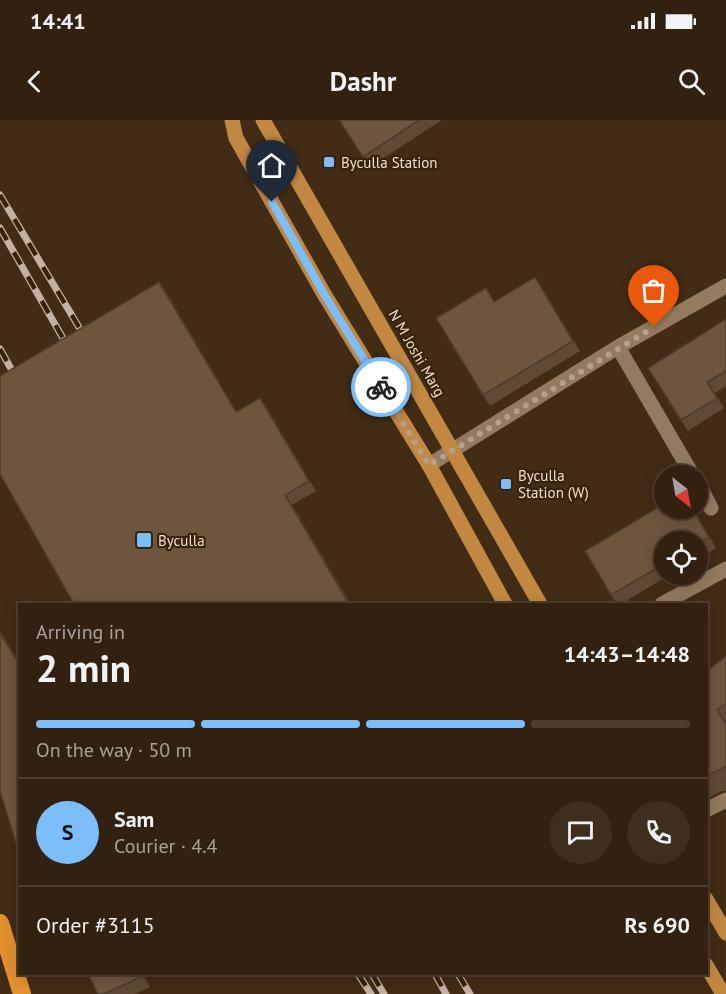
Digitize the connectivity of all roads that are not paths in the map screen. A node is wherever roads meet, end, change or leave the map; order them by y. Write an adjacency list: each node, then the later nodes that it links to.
1 (232, 120): 6 (main road)
2 (263, 120): 5 (main road, N M Joshi Marg)
3 (726, 285): 4 (street)
4 (618, 347): 5 (street); 7 (street)
5 (452, 450): 6 (street); 12 (main road, N M Joshi Marg)
6 (429, 465): 11 (main road)
7 (687, 465)
8 (708, 502): 9 (street)
9 (711, 508)
10 (726, 569): 13 (street)
11 (504, 603)
12 (539, 603)
13 (664, 603)
14 (726, 800): 15 (street)
15 (708, 809)
16 (708, 902): 18 (main road)
17 (0, 923): 20 (highway)
18 (726, 933)
19 (708, 968): 21 (main road)
20 (22, 994)
21 (723, 994)

